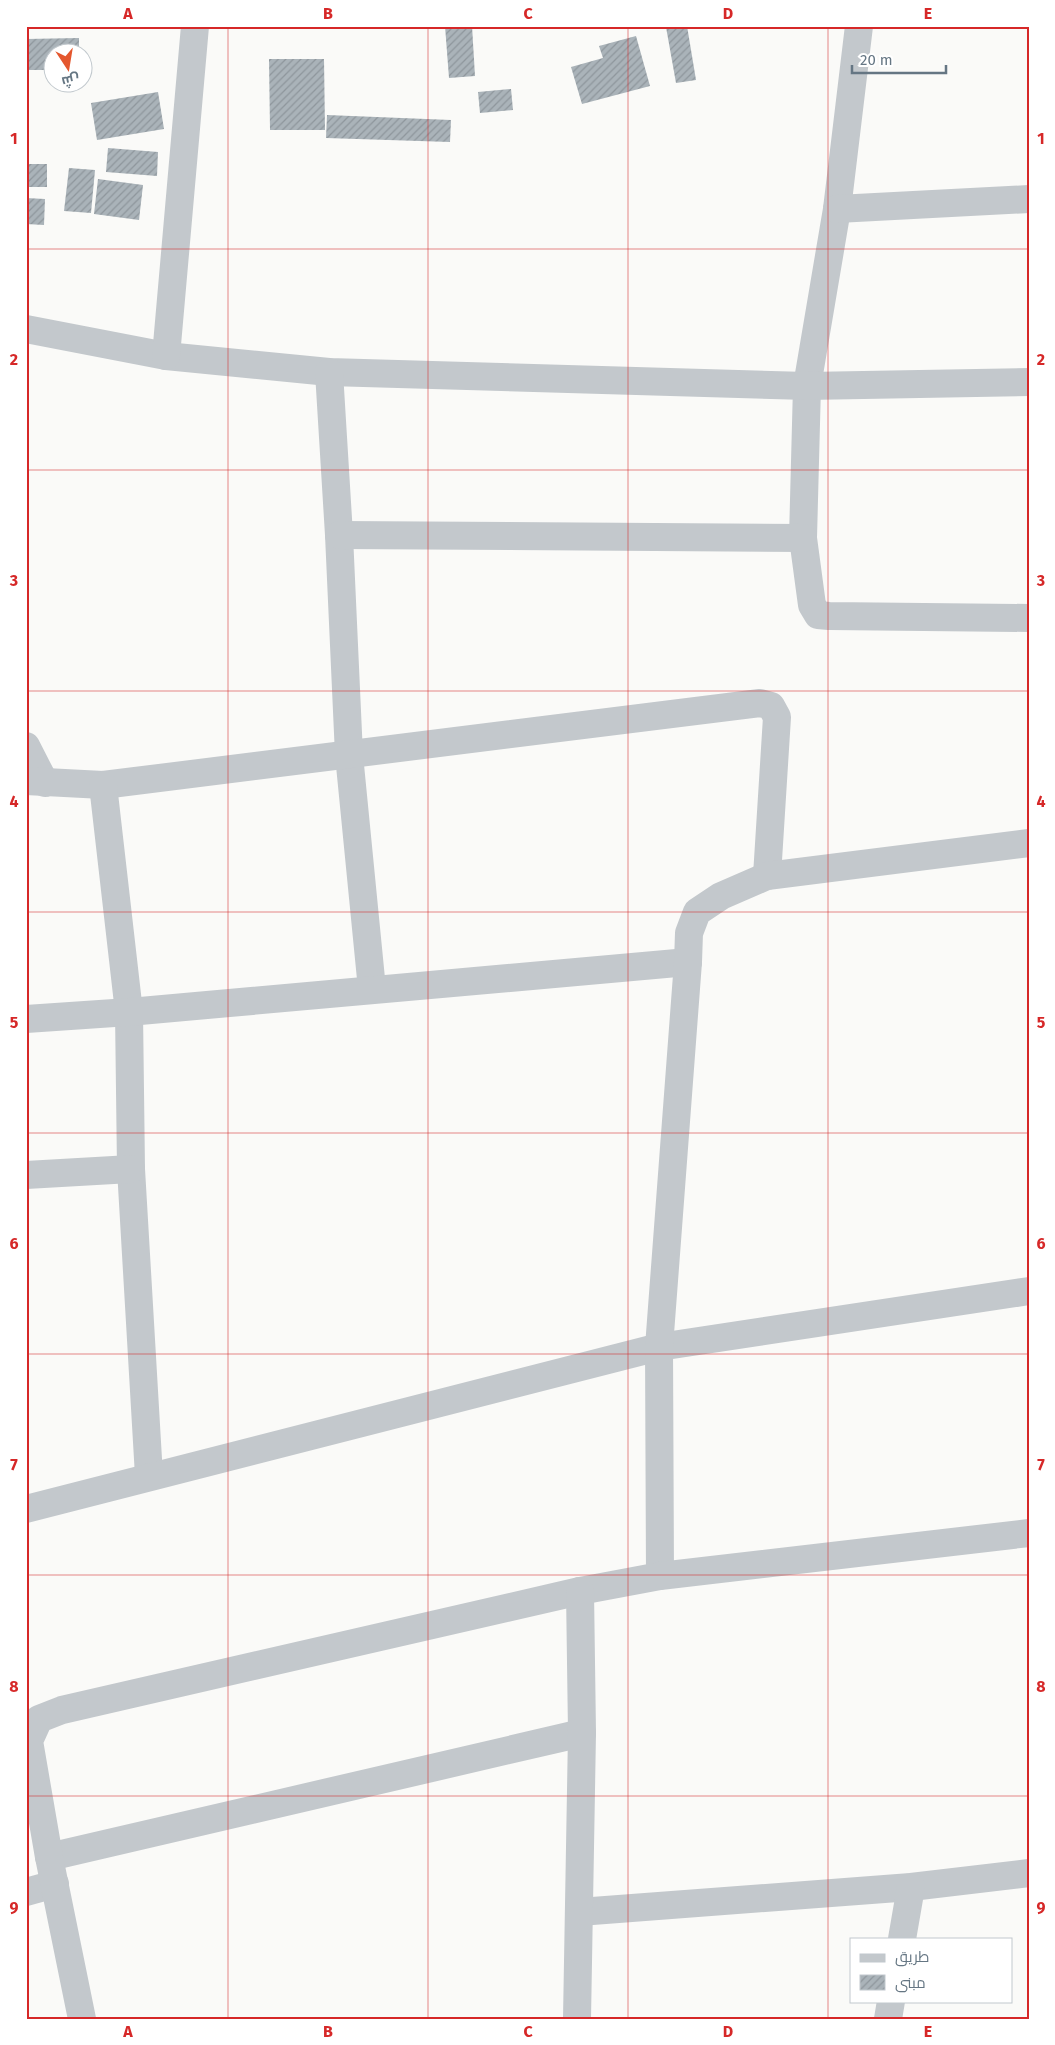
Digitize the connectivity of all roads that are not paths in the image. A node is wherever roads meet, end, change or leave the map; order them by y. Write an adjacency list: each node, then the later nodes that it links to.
1 (195, 26): 6 (street)
2 (859, 26): 4 (street)
3 (1029, 199): 4 (street)
4 (838, 209): 9 (street)
5 (26, 329): 6 (street)
6 (166, 356): 7 (street)
7 (329, 372): 9 (street); 10 (street)
8 (1029, 382): 9 (street)
9 (807, 386): 11 (street)
10 (339, 535): 11 (street); 14 (street)
11 (803, 538): 12 (street)
12 (1029, 618)
13 (26, 746): 15 (street)
14 (349, 754): 16 (street); 18 (street); 20 (street)
15 (36, 782): 16 (street)
16 (102, 785): 21 (street)
17 (1029, 843): 18 (street)
18 (767, 876): 19 (street)
19 (688, 962): 20 (street); 26 (street)
20 (372, 989): 21 (street)
21 (129, 1012): 22 (street); 23 (street)
22 (26, 1019)
23 (131, 1169): 24 (street); 27 (street)
24 (26, 1175)
25 (1029, 1291): 26 (street)
26 (658, 1346): 27 (street); 30 (street)
27 (149, 1476): 28 (street)
28 (26, 1509)
29 (1029, 1533): 30 (street)
30 (660, 1576): 31 (street)
31 (580, 1591): 32 (street); 33 (street)
32 (582, 1732): 34 (street); 39 (street)
33 (29, 1761): 34 (street)
34 (49, 1857): 36 (street)
35 (1029, 1873): 37 (street)
36 (55, 1884): 38 (street); 42 (street)
37 (911, 1887): 39 (street); 40 (street)
38 (26, 1892)
39 (579, 1912): 43 (street)
40 (902, 1938)
41 (891, 2002): 44 (street)
42 (82, 2019)
43 (577, 2019)
44 (888, 2019)

